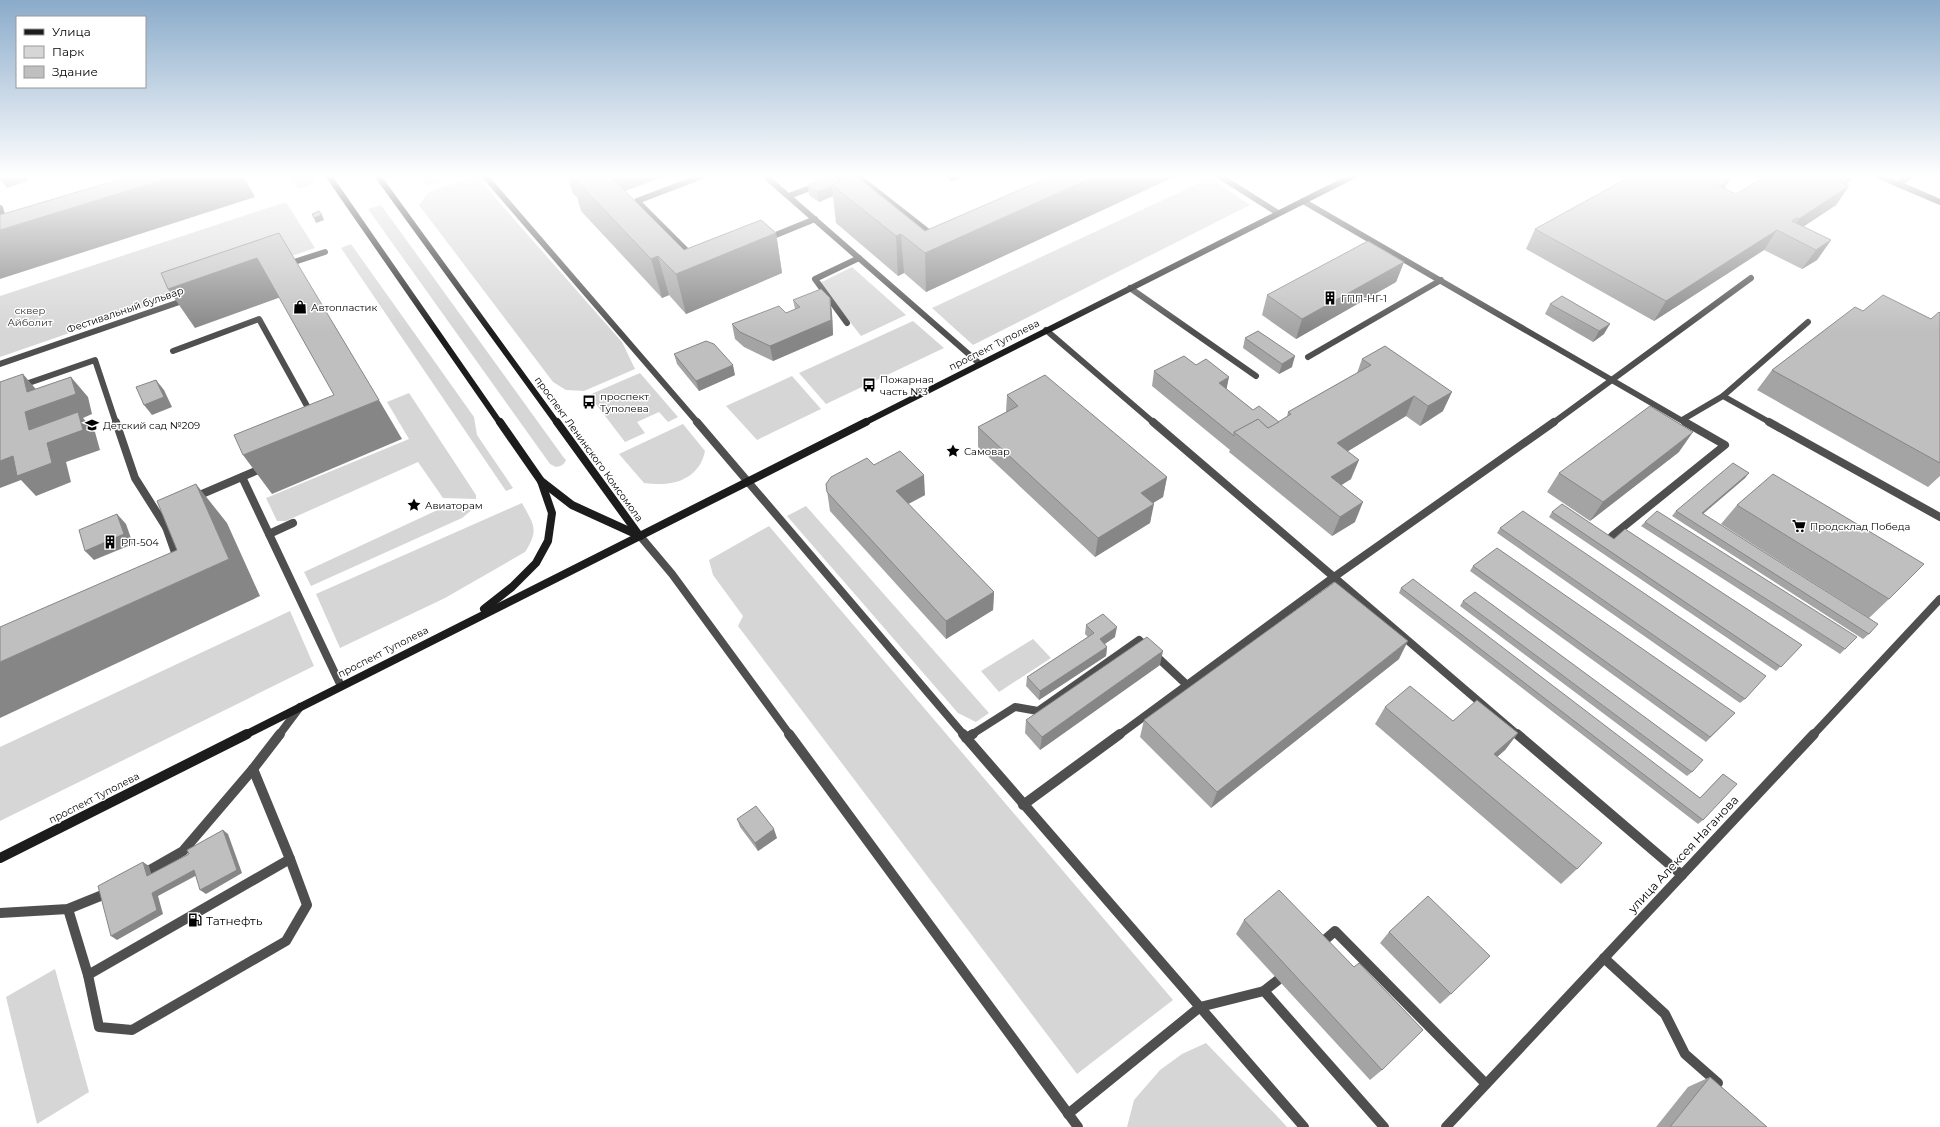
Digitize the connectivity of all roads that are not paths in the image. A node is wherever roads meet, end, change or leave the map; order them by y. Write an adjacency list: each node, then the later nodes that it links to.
1 (365, 228): 35 (main road, проспект Ленинского Комсомола)
2 (415, 228): 43 (main road, проспект Ленинского Комсомола)
3 (529, 228): 36 (street)
4 (664, 228): 14 (street)
5 (794, 228): 11 (street)
6 (825, 228): 13 (street)
7 (924, 228): 10 (street)
8 (1249, 228): 18 (main road, проспект Туполева)
9 (1349, 228): 17 (street)
10 (944, 235)
11 (758, 242)
12 (325, 252): 15 (street)
13 (859, 258): 21 (street); 26 (street)
14 (702, 266)
15 (280, 267)
16 (1751, 278): 28 (street)
17 (1441, 280): 24 (street); 28 (street)
18 (1130, 288): 22 (main road, проспект Туполева); 27 (street)
19 (198, 295): 25 (street, Фестивальный бульвар)
20 (1808, 322): 30 (street)
21 (847, 323)
22 (1046, 330): 26 (main road, проспект Туполева); 46 (street)
23 (173, 351): 32 (street)
24 (1308, 357)
25 (0, 364)
26 (980, 364): 36 (main road, проспект Туполева)
27 (1256, 376)
28 (1613, 380): 31 (street); 46 (street)
29 (0, 393): 41 (street)
30 (1723, 396): 31 (street); 39 (street)
31 (1682, 420): 44 (street)
32 (316, 421)
33 (271, 465): 34 (street)
34 (242, 477): 37 (street); 42 (street)
35 (541, 480): 43 (main road, проспект Ленинского Комсомола); 48 (main road)
36 (748, 481): 43 (main road, проспект Туполева); 52 (street)
37 (188, 500)
38 (179, 511): 41 (street)
39 (1940, 517)
40 (293, 523): 42 (street)
41 (166, 527): 45 (street)
42 (269, 534): 50 (street)
43 (640, 536): 48 (main road, проспект Туполева); 70 (street)
44 (1612, 536)
45 (181, 571)
46 (1334, 577): 49 (street); 57 (street)
47 (1940, 599): 57 (street, улица Алексея Наганова)
48 (469, 621): 50 (main road, проспект Туполева)
49 (1187, 685): 52 (street); 54 (street)
50 (341, 686): 51 (main road, проспект Туполева)
51 (300, 706): 53 (street); 55 (main road, проспект Туполева)
52 (966, 738): 54 (street)
53 (253, 769): 56 (street); 58 (street)
54 (1023, 806): 67 (street)
55 (0, 858)
56 (290, 860): 64 (street); 64 (street)
57 (1682, 875): 63 (street, улица Алексея Наганова)
58 (135, 878)
59 (121, 886): 60 (street)
60 (68, 909): 61 (street); 64 (street)
61 (0, 913)
62 (1314, 950): 68 (street)
63 (1604, 958): 68 (street, улица Алексея Наганова); 69 (street)
64 (88, 975)
65 (1278, 980): 66 (street)
66 (1264, 991): 67 (street); 73 (street)
67 (1200, 1007): 70 (street); 72 (street)
68 (1486, 1084): 74 (street, улица Алексея Наганова)
69 (1726, 1091)
70 (1068, 1114): 71 (street)
71 (1078, 1127)
72 (1304, 1127)
73 (1384, 1127)
74 (1446, 1127)

